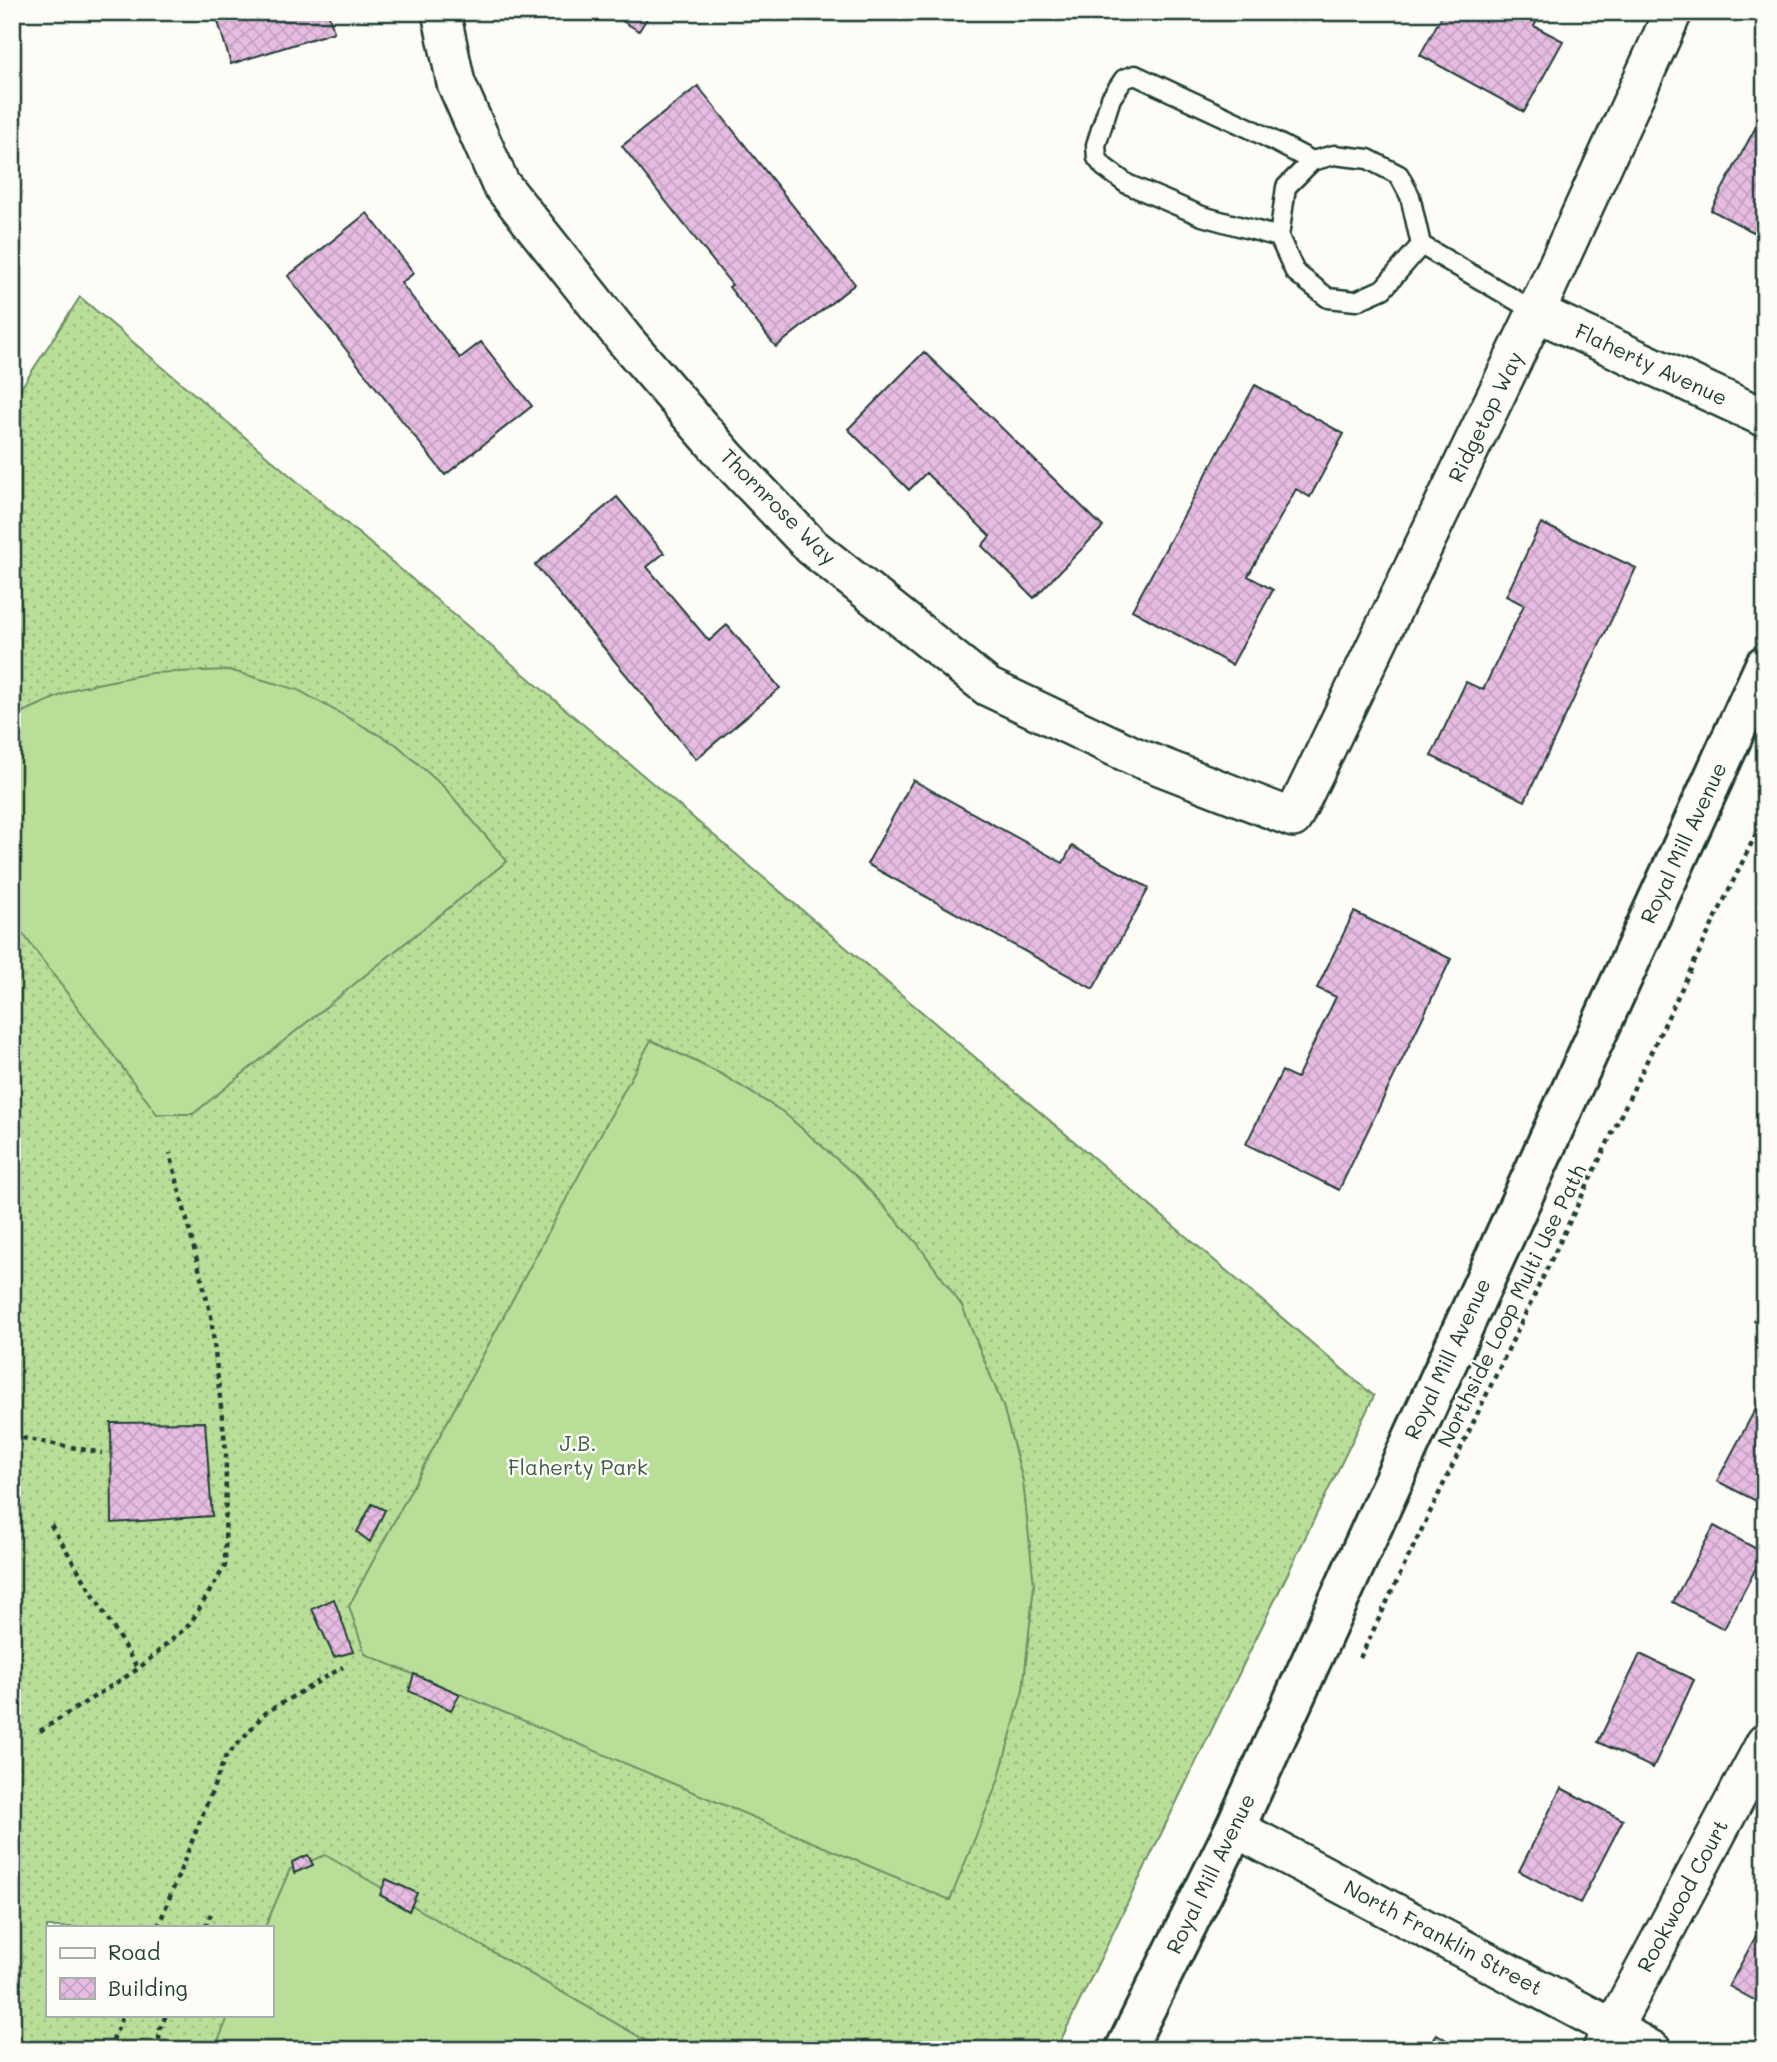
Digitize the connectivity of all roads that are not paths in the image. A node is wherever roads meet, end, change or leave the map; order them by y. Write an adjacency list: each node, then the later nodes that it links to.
1 (441, 12): 9 (street, Thornrose Way)
2 (1673, 12): 6 (street, Ridgetop Way)
3 (1312, 161): 4 (lane); 4 (lane); 5 (lane)
4 (1279, 237): 5 (lane)
5 (1421, 245): 6 (lane)
6 (1536, 312): 7 (street, Flaherty Avenue); 9 (street, Ridgetop Way)
7 (1765, 418)
8 (1765, 665): 11 (main road, Royal Mill Avenue)
9 (1293, 818)
10 (1765, 1743): 12 (street, Rookwood Court)
11 (1234, 1828): 12 (street, North Franklin Street); 13 (main road, Royal Mill Avenue)
12 (1607, 2039): 14 (street, North Franklin Street)
13 (1125, 2050)
14 (1651, 2050)

